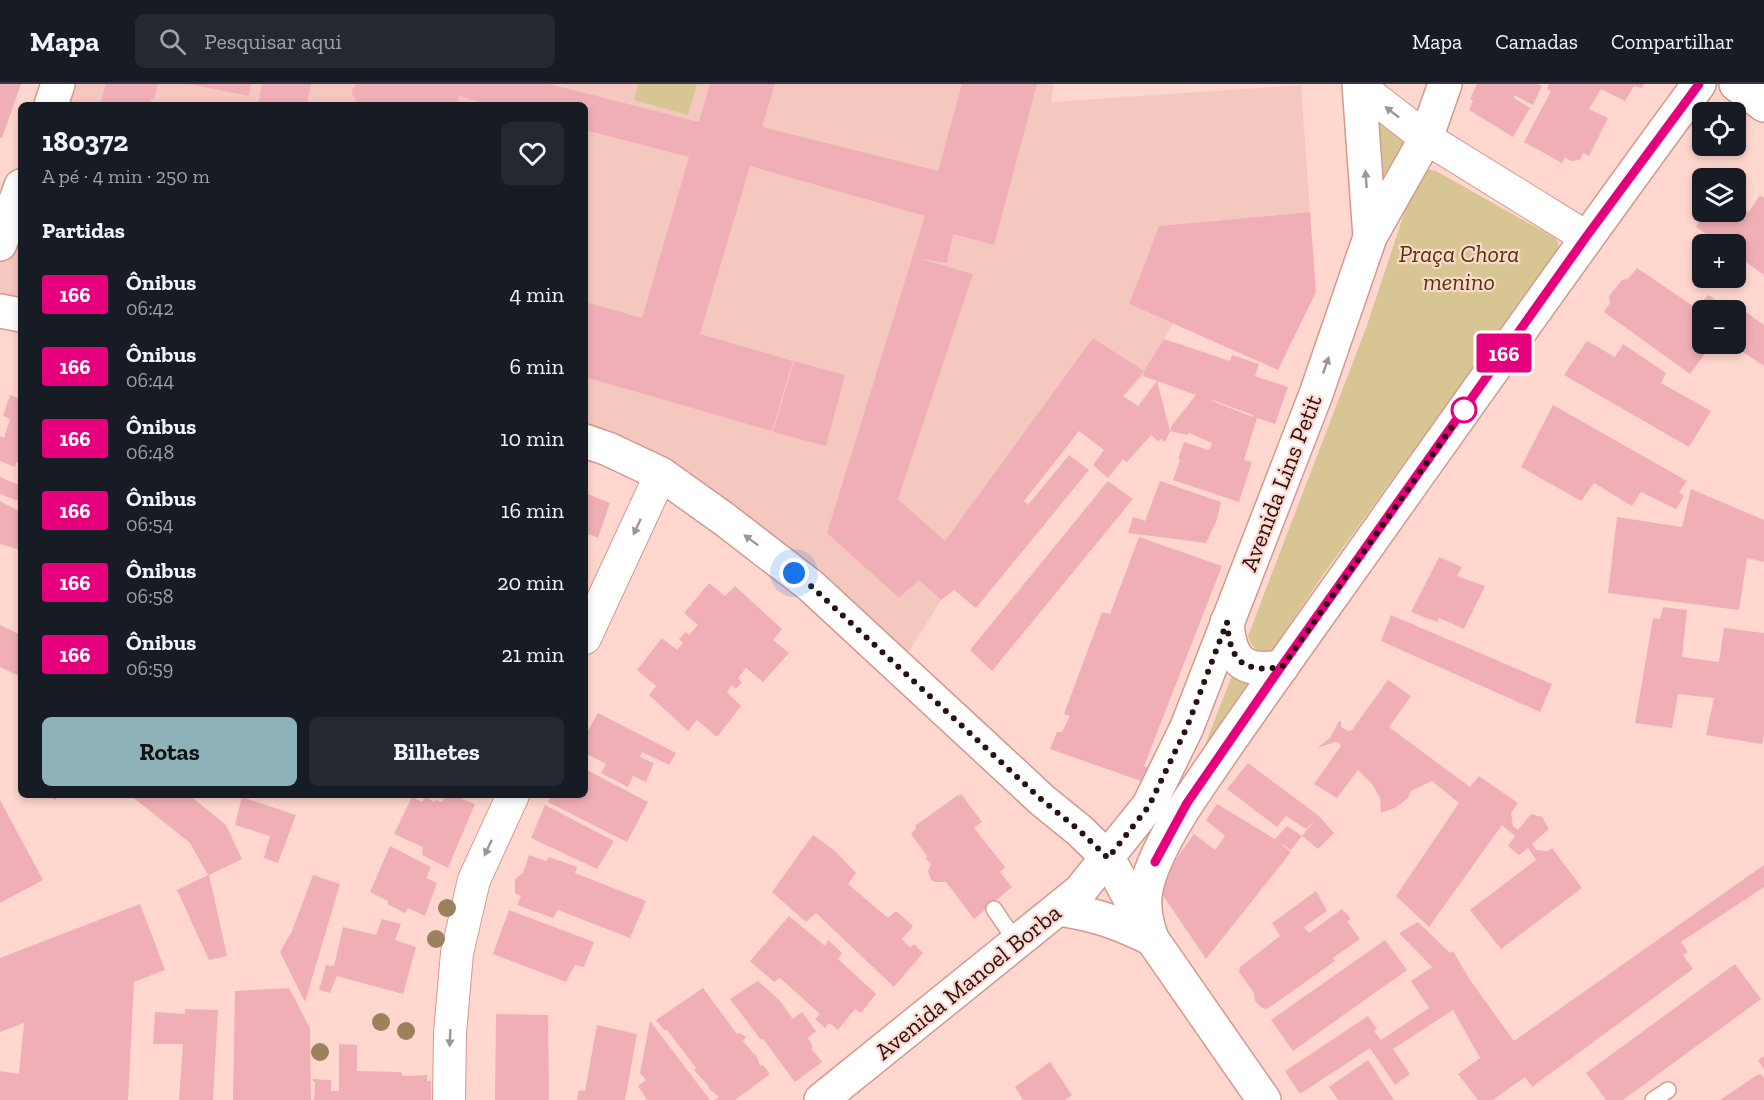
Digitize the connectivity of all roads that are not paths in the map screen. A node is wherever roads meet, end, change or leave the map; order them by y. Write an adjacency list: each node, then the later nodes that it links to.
1 (58, 84): 6 (main road)
2 (1445, 84): 8 (main road)
3 (1699, 84): 11 (main road)
4 (1736, 84): 7 (main road)
5 (1359, 85): 8 (street, one-way to 5); 10 (main road, Avenida Lins Petit, one-way to 5)
6 (52, 102)
7 (1764, 105)
8 (1426, 138): 10 (main road); 11 (street)
9 (18, 194): 12 (main road)
10 (1370, 237): 17 (main road, Avenida Lins Petit, one-way to 10)
11 (1586, 237): 19 (main road)
12 (0, 244)
13 (0, 310): 14 (main road)
14 (18, 314)
15 (588, 442): 16 (main road)
16 (661, 474): 18 (street, one-way to 18); 21 (main road, one-way to 16)
17 (1227, 622): 19 (main road); 21 (main road, Avenida Lins Petit)
18 (588, 632)
19 (1282, 667): 24 (main road)
20 (512, 798): 27 (street, one-way to 27)
21 (1108, 858): 23 (main road, Avenida Manoel Borba); 24 (main road)
22 (994, 909): 25 (lane)
23 (1059, 909): 24 (main road); 25 (main road, Avenida Manoel Borba)
24 (1152, 939): 29 (main road)
25 (1017, 943): 28 (main road, Avenida Manoel Borba)
26 (1668, 1090): 30 (lane)
27 (448, 1100)
28 (821, 1100)
29 (1264, 1100)
30 (1653, 1100)

